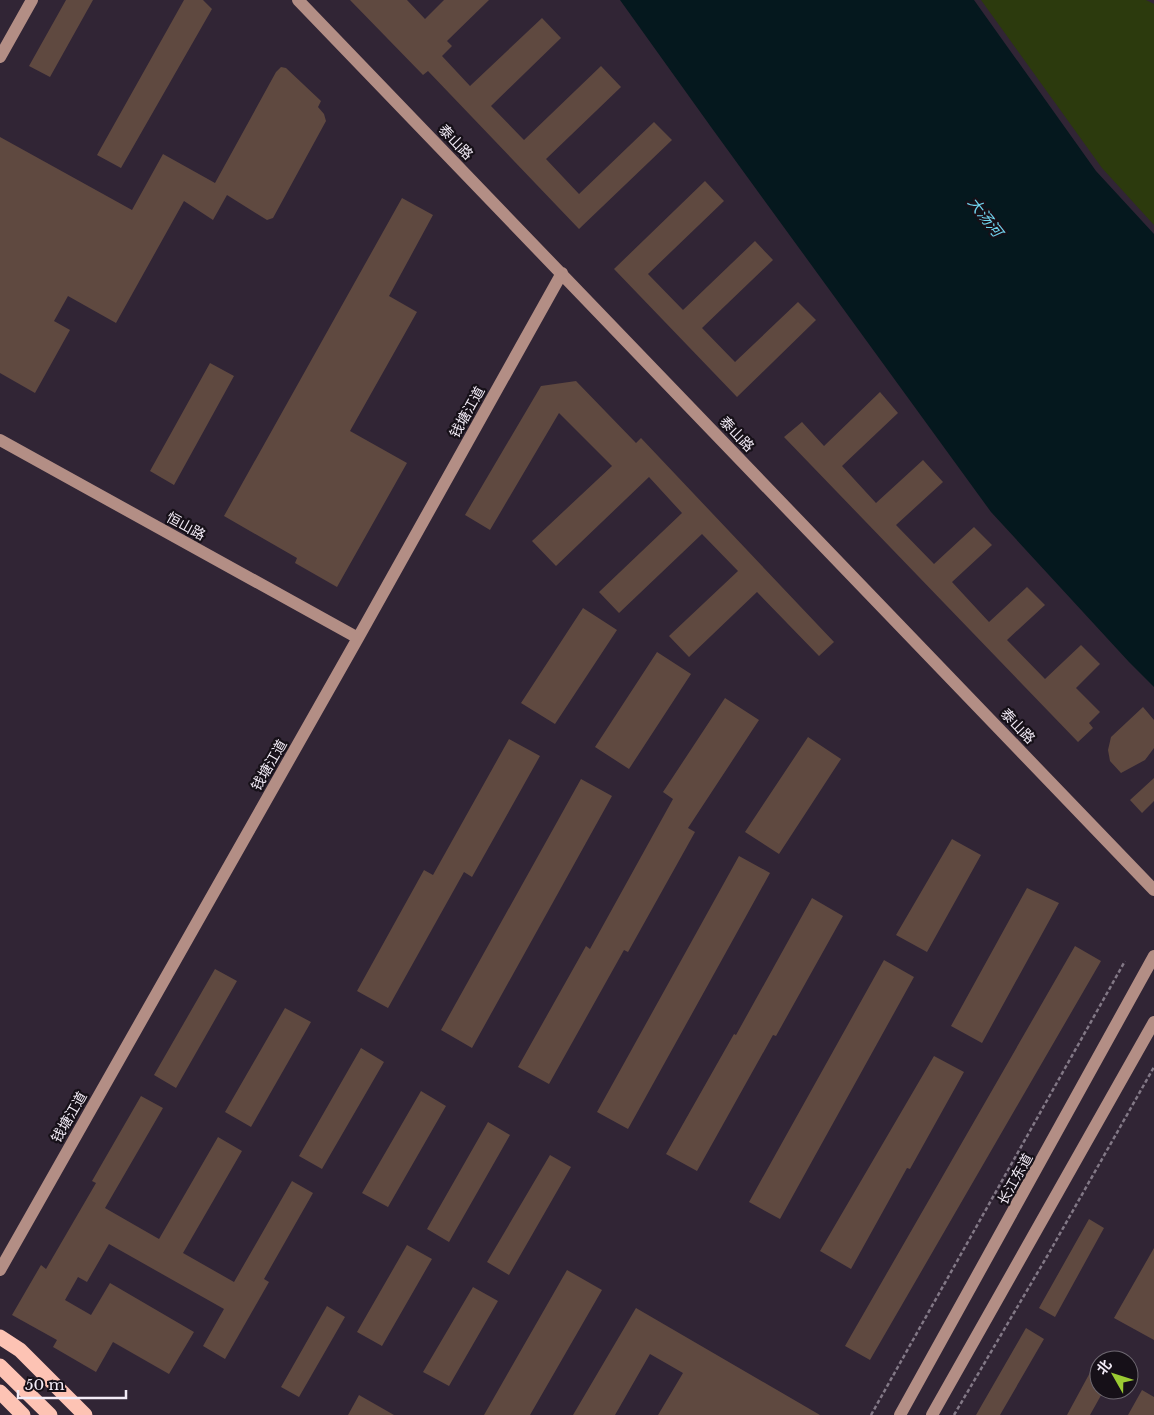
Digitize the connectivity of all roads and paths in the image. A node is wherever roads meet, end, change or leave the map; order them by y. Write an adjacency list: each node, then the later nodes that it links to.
1 (32, 0): 3 (street)
2 (298, 0): 4 (street, 泰山路)
3 (0, 57)
4 (562, 273): 6 (street, 钱塘江道); 7 (street, 泰山路)
5 (0, 440): 6 (street, 恒山路)
6 (358, 638): 12 (street, 钱塘江道)
7 (1154, 890)
8 (1154, 956): 20 (street, 长江东道)
9 (1126, 961): 19 (path)
10 (1154, 1022): 21 (street)
11 (1154, 1067): 22 (path)
12 (0, 1270)
13 (0, 1337): 18 (highway)
14 (0, 1366): 17 (highway)
15 (0, 1392): 16 (highway)
16 (23, 1415)
17 (50, 1415)
18 (85, 1415)
19 (871, 1415)
20 (900, 1415)
21 (932, 1415)
22 (954, 1415)

